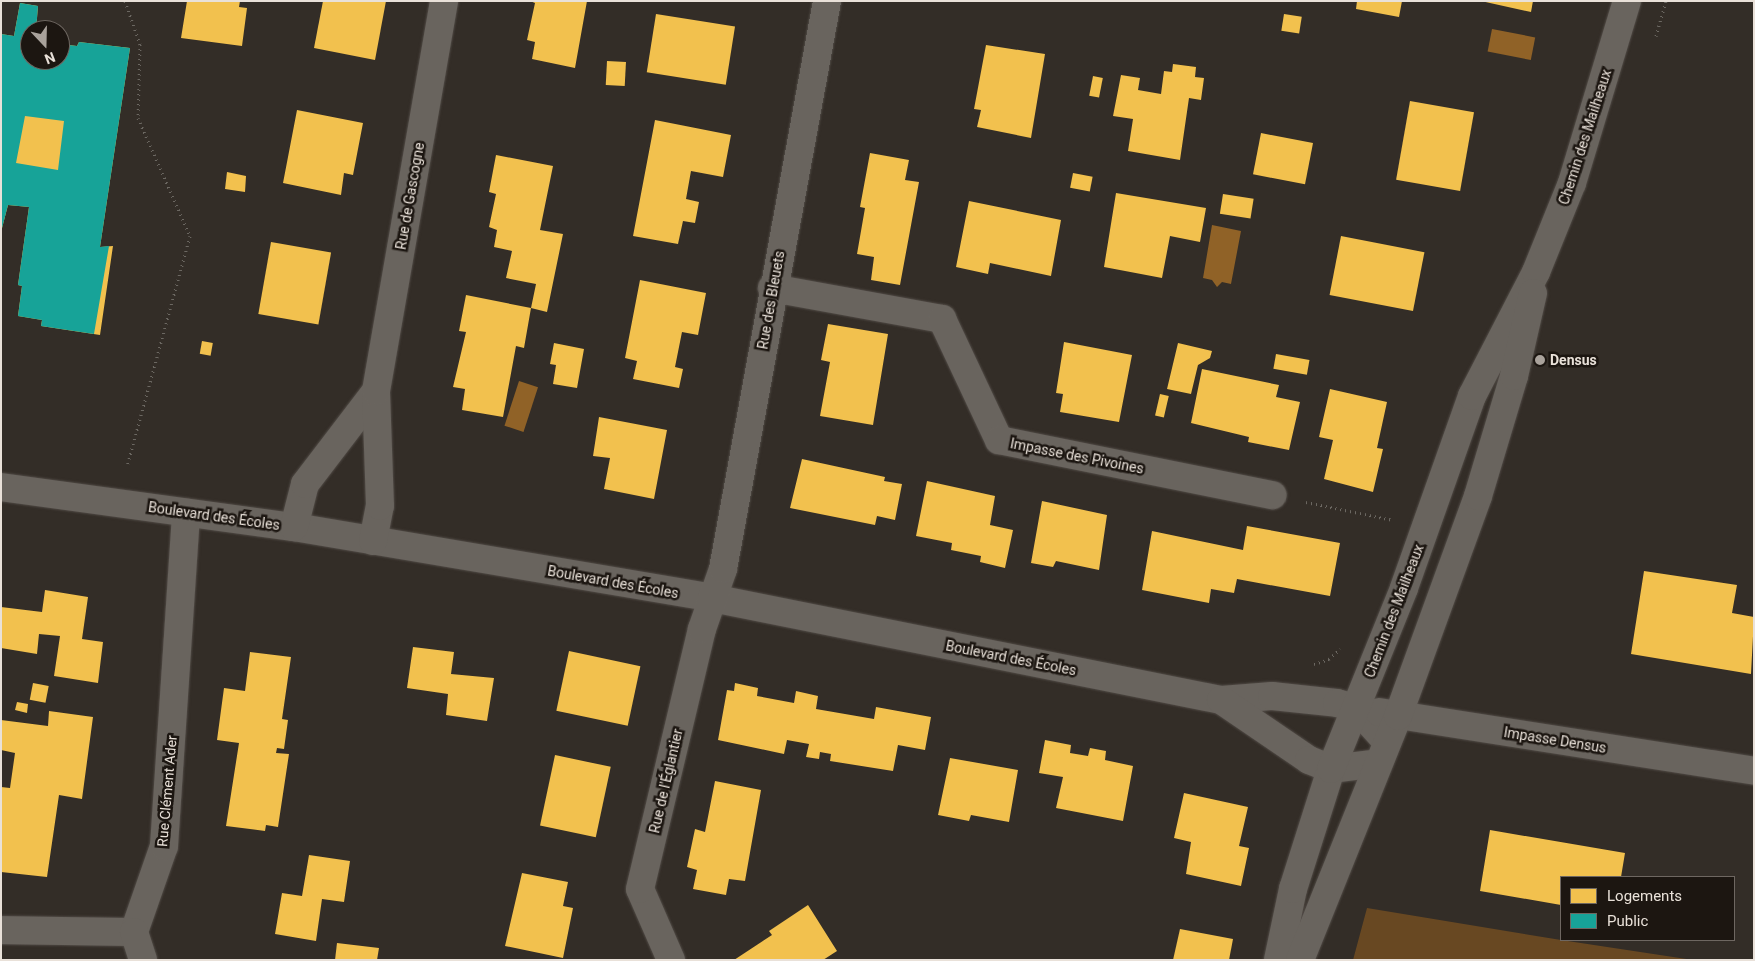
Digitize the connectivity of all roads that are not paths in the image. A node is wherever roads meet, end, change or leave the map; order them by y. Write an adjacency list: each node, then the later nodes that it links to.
1 (444, 1): 6 (street, Rue de Gascogne)
2 (827, 1): 5 (street, Rue des Bleuets)
3 (1626, 1): 4 (street, Chemin des Mailheaux)
4 (1536, 272): 14 (street, Chemin des Mailheaux); 15 (street, Chemin des Mailheaux)
5 (772, 288): 8 (street, Impasse des Pivoines); 12 (street, Rue des Bleuets)
6 (376, 391): 10 (street, Rue de Gascogne); 11 (street, Rue de Gascogne)
7 (1, 487): 9 (street, Boulevard des Écoles)
8 (1273, 495)
9 (186, 513): 10 (street, Boulevard des Écoles); 20 (street, Rue Clément Ader)
10 (294, 527): 11 (street, Boulevard des Écoles)
11 (374, 541): 12 (street, Boulevard des Écoles)
12 (712, 598): 13 (street, Boulevard des Écoles); 22 (street, Rue de l'Églantier)
13 (1221, 700): 14 (street, Boulevard des Écoles); 17 (street, Boulevard des Écoles)
14 (1356, 708): 15 (street, Impasse Densus); 16 (street); 17 (street, Chemin des Mailheaux)
15 (1398, 716): 16 (street, Chemin des Mailheaux); 18 (street, Impasse Densus)
16 (1383, 752): 17 (street); 24 (street, Chemin des Mailheaux)
17 (1331, 770): 23 (street, Chemin des Mailheaux)
18 (1754, 771)
19 (1, 930): 20 (street)
20 (134, 932): 21 (street)
21 (143, 960)
22 (671, 960)
23 (1278, 960)
24 (1300, 960)

